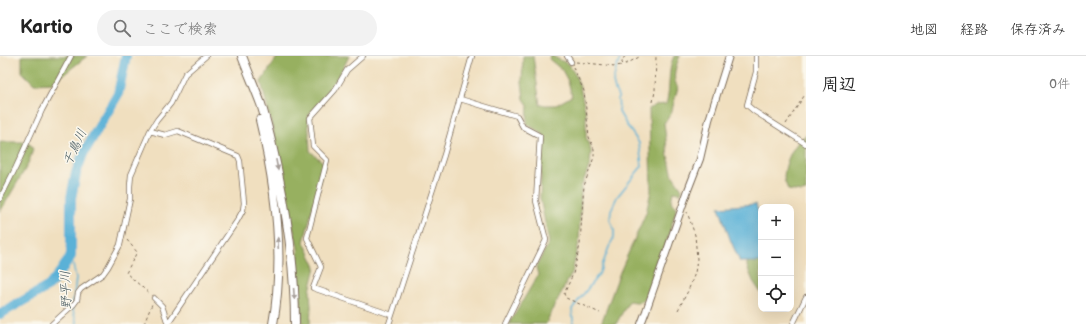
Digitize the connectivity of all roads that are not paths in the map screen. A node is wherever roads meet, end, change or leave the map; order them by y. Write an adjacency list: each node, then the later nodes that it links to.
1 (71, 56): 14 (street)
2 (206, 56): 12 (street)
3 (242, 56): 10 (highway)
4 (363, 56): 17 (street)
5 (472, 56): 11 (street)
6 (567, 56): 9 (street)
7 (729, 56): 24 (street)
8 (756, 56): 13 (street)
9 (571, 62)
10 (249, 75): 20 (highway, one-way to 10); 21 (highway, one-way to 21)
11 (460, 99): 17 (street); 23 (street)
12 (150, 131): 18 (street); 19 (street)
13 (806, 144)
14 (0, 199)
15 (806, 297): 25 (street)
16 (154, 298): 18 (street)
17 (392, 315): 22 (street)
18 (168, 323)
19 (52, 324)
20 (273, 324)
21 (295, 324)
22 (389, 324)
23 (505, 324)
24 (641, 324)
25 (793, 324)

